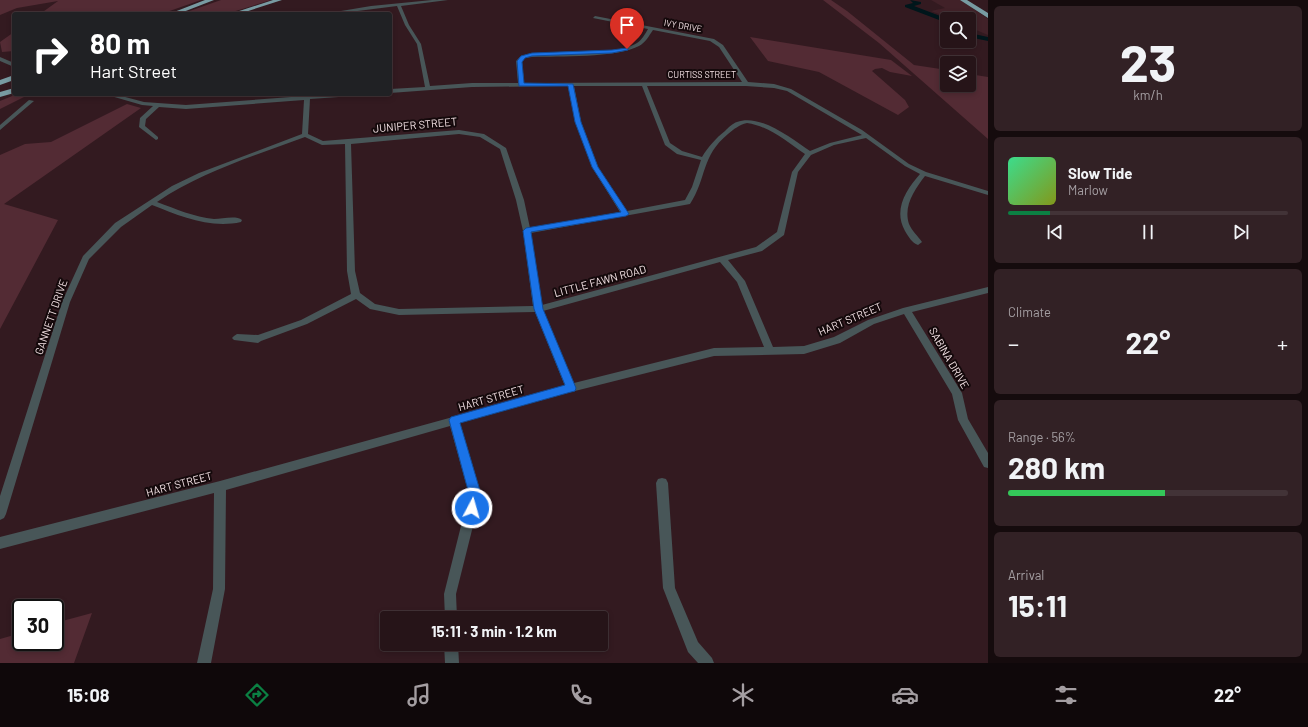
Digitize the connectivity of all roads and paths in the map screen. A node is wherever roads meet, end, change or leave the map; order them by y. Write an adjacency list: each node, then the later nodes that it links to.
1 (211, 0): 6 (highway)
2 (279, 0): 7 (highway)
3 (446, 0): 5 (street)
4 (963, 0): 9 (highway)
5 (398, 4): 8 (street); 20 (street)
6 (178, 12)
7 (240, 12)
8 (340, 12)
9 (988, 16)
10 (595, 17): 11 (street, IVY DRIVE)
11 (651, 28): 17 (street, IVY DRIVE); 18 (street)
12 (0, 59): 13 (street)
13 (12, 64)
14 (12, 78): 15 (highway)
15 (0, 83)
16 (644, 84): 17 (street, CURTISS STREET); 19 (street, CURTISS STREET); 35 (street)
17 (746, 84): 31 (street, CURTISS STREET)
18 (521, 85): 19 (street, CURTISS STREET); 20 (street, CURTISS STREET)
19 (571, 85): 39 (street)
20 (428, 88): 22 (street, CURTISS STREET)
21 (12, 91): 23 (highway)
22 (392, 91)
23 (0, 95)
24 (114, 96): 28 (street)
25 (330, 96): 26 (street)
26 (307, 98): 28 (street); 30 (street)
27 (31, 101): 29 (street)
28 (157, 106): 32 (street)
29 (0, 128)
30 (305, 135): 33 (street, JUNIPER STREET); 38 (street, GANNETT DRIVE)
31 (867, 136): 34 (street, LITTLE FAWN ROAD); 36 (street, CURTISS STREET)
32 (156, 138)
33 (348, 142): 41 (street, JUNIPER STREET); 45 (street)
34 (809, 154): 35 (street); 43 (street, LITTLE FAWN ROAD)
35 (704, 159): 39 (street)
36 (924, 172): 37 (street, CURTISS STREET); 42 (street)
37 (988, 193)
38 (150, 202): 40 (street); 55 (street, GANNETT DRIVE)
39 (626, 214): 41 (street)
40 (238, 220)
41 (526, 231): 46 (street, JUNIPER STREET)
42 (918, 242)
43 (722, 259): 46 (street, LITTLE FAWN ROAD); 49 (street)
44 (988, 290): 47 (street, HART STREET)
45 (356, 295): 46 (street, LITTLE FAWN ROAD); 48 (street)
46 (538, 309): 50 (street, JUNIPER STREET)
47 (906, 310): 49 (street, HART STREET); 52 (street, SABINA DRIVE)
48 (237, 338)
49 (770, 352): 50 (street, HART STREET)
50 (571, 388): 51 (street, HART STREET)
51 (454, 420): 54 (street, HART STREET); 57 (street)
52 (988, 463)
53 (662, 483): 61 (street)
54 (220, 486): 56 (street, HART STREET); 59 (street)
55 (0, 514)
56 (0, 544)
57 (451, 611)
58 (451, 651): 60 (street)
59 (204, 663)
60 (452, 663)
61 (707, 663)

